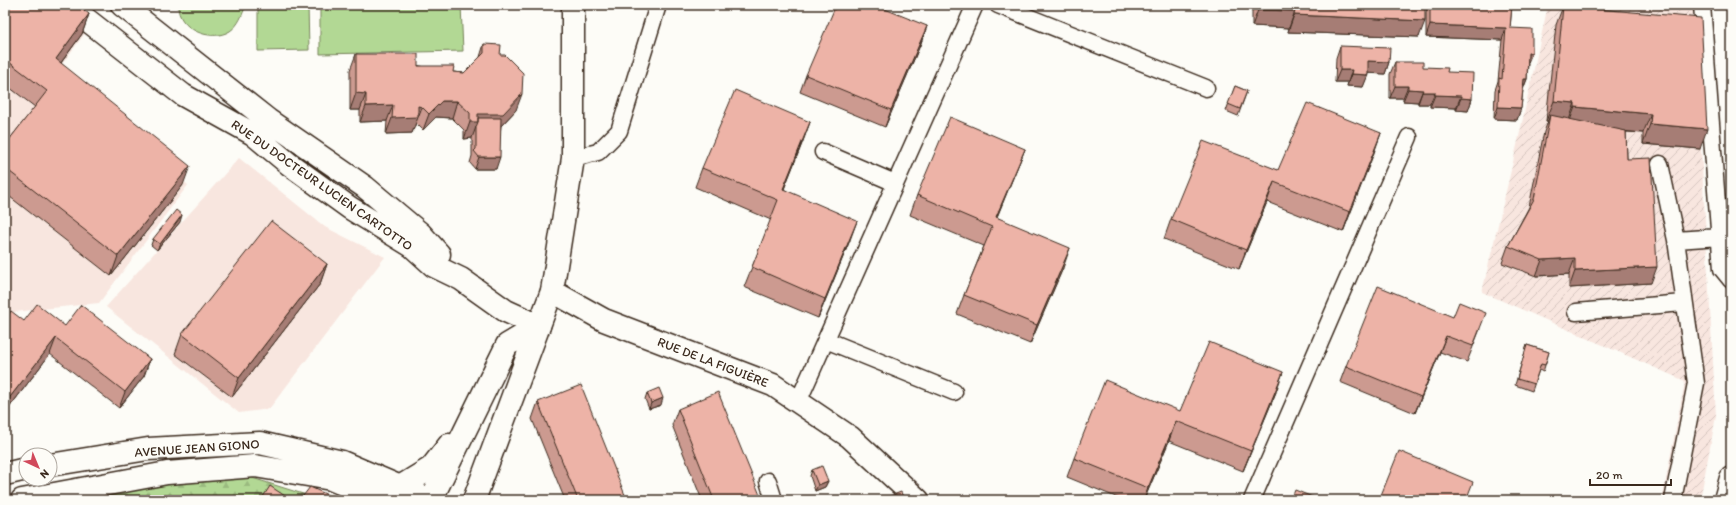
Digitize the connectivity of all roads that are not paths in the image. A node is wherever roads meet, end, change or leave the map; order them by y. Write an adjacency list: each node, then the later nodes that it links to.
1 (68, 5): 16 (main road, RUE DU DOCTEUR LUCIEN CARTOTTO)
2 (122, 5): 16 (main road, RUE DU DOCTEUR LUCIEN CARTOTTO)
3 (573, 5): 11 (main road)
4 (658, 5): 11 (lane)
5 (975, 5): 13 (lane)
6 (998, 5): 8 (lane)
7 (1702, 5): 14 (lane)
8 (1206, 88)
9 (1409, 137): 40 (lane)
10 (823, 152): 13 (lane)
11 (573, 158): 18 (main road)
12 (1660, 164): 15 (lane)
13 (895, 183): 22 (lane)
14 (1720, 237): 15 (lane); 17 (lane)
15 (1676, 240): 19 (lane)
16 (461, 279): 21 (main road, RUE DU DOCTEUR LUCIEN CARTOTTO)
17 (1731, 280)
18 (552, 291): 21 (main road); 24 (main road, RUE DE LA FIGUIÈRE)
19 (1683, 303): 20 (lane); 41 (lane)
20 (1576, 312)
21 (539, 326): 25 (main road); 37 (main road)
22 (826, 340): 23 (lane); 24 (lane)
23 (954, 392)
24 (798, 402): 39 (main road, RUE DE LA FIGUIÈRE)
25 (473, 414): 33 (main road); 36 (main road)
26 (92, 458): 27 (main road, AVENUE JEAN GIONO); 32 (main road); 33 (main road, AVENUE JEAN GIONO)
27 (58, 464)
28 (18, 471): 29 (main road)
29 (5, 474)
30 (1731, 478): 42 (main road)
31 (768, 481): 38 (lane)
32 (97, 486): 34 (main road, AVENUE JEAN GIONO); 35 (main road, AVENUE JEAN GIONO)
33 (400, 486): 36 (main road, AVENUE JEAN GIONO)
34 (22, 500)
35 (381, 500)
36 (431, 500)
37 (474, 500)
38 (774, 500)
39 (918, 500)
40 (1252, 500)
41 (1673, 500)
42 (1725, 500)

